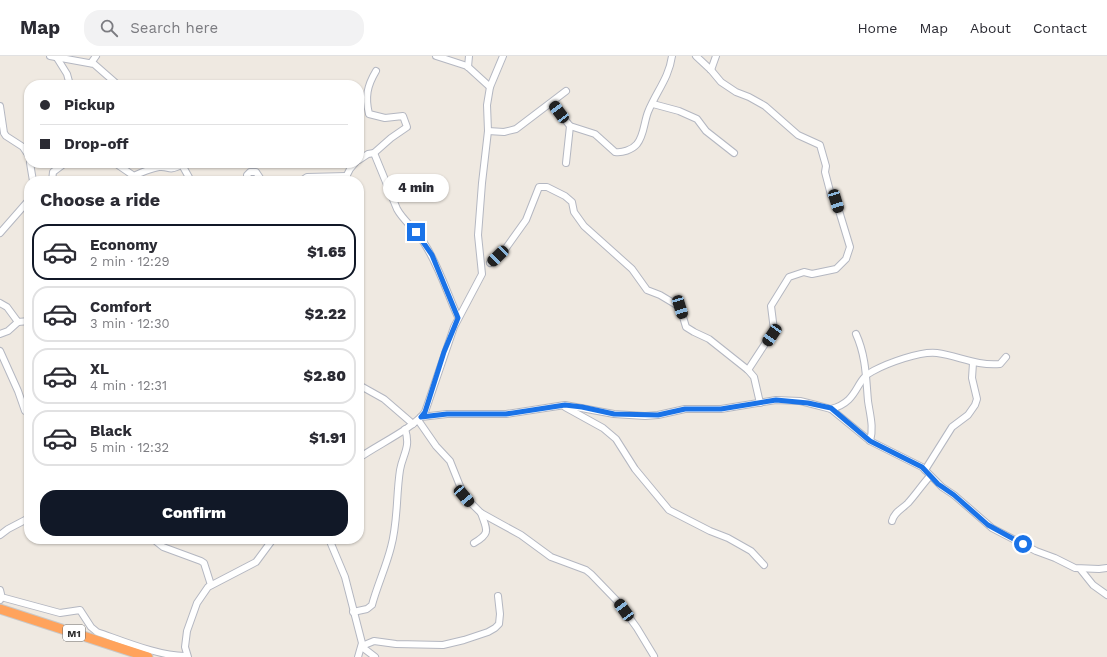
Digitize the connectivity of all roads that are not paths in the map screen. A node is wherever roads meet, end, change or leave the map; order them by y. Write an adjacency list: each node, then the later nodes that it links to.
1 (50, 56): 9 (street)
2 (96, 56): 10 (street)
3 (436, 56): 11 (street)
4 (469, 56): 11 (street)
5 (503, 56): 16 (street)
6 (672, 56): 19 (street)
7 (696, 56): 12 (street)
8 (716, 56): 12 (street)
9 (57, 58): 10 (street); 14 (street)
10 (91, 63): 15 (street)
11 (468, 67): 16 (street)
12 (711, 70): 50 (street)
13 (376, 71): 24 (street)
14 (69, 80)
15 (113, 80)
16 (490, 87): 22 (street)
17 (566, 91): 18 (street)
18 (552, 103): 21 (street); 22 (street)
19 (653, 104): 21 (street); 25 (street)
20 (0, 106): 23 (street)
21 (570, 126): 27 (street)
22 (488, 131): 42 (street)
23 (24, 148)
24 (374, 153): 26 (street); 42 (street)
25 (734, 153)
26 (364, 157)
27 (566, 163)
28 (58, 168): 33 (street)
29 (122, 168): 34 (street)
30 (155, 168): 35 (street)
31 (163, 168): 32 (street)
32 (175, 168)
33 (53, 176)
34 (133, 176)
35 (137, 176)
36 (247, 176): 37 (street)
37 (259, 176)
38 (24, 206): 39 (street)
39 (0, 233)
40 (490, 263): 50 (street)
41 (0, 303): 44 (street)
42 (458, 318): 57 (street)
43 (24, 321): 44 (street)
44 (18, 322): 45 (street)
45 (0, 334)
46 (856, 334): 51 (street)
47 (0, 351): 55 (street)
48 (1006, 358): 49 (street)
49 (973, 363): 51 (street); 61 (street)
50 (748, 370): 53 (street)
51 (866, 376): 56 (street); 59 (street)
52 (364, 388): 57 (street)
53 (760, 403): 54 (street); 56 (street)
54 (562, 406): 57 (street); 71 (street)
55 (24, 408)
56 (831, 408): 59 (street)
57 (417, 420): 58 (street); 63 (street)
58 (406, 429): 60 (street); 80 (street)
59 (870, 441): 61 (street)
60 (364, 454)
61 (925, 470): 62 (street)
62 (930, 476): 65 (street); 73 (street)
63 (481, 513): 67 (street); 83 (street)
64 (24, 521): 66 (street)
65 (892, 521)
66 (0, 535)
67 (474, 543)
68 (159, 544): 74 (street)
69 (269, 544): 74 (street)
70 (331, 544): 80 (street)
71 (764, 565)
72 (1107, 568): 73 (street)
73 (1081, 570): 76 (street)
74 (211, 585): 82 (street)
75 (0, 590): 78 (street)
76 (1107, 595)
77 (498, 596): 81 (street)
78 (0, 598): 82 (street)
79 (0, 609): 84 (highway, M1)
80 (353, 612): 81 (street)
81 (362, 646): 85 (street); 86 (street)
82 (188, 656)
83 (654, 656)
84 (148, 657)
85 (358, 657)
86 (375, 657)

